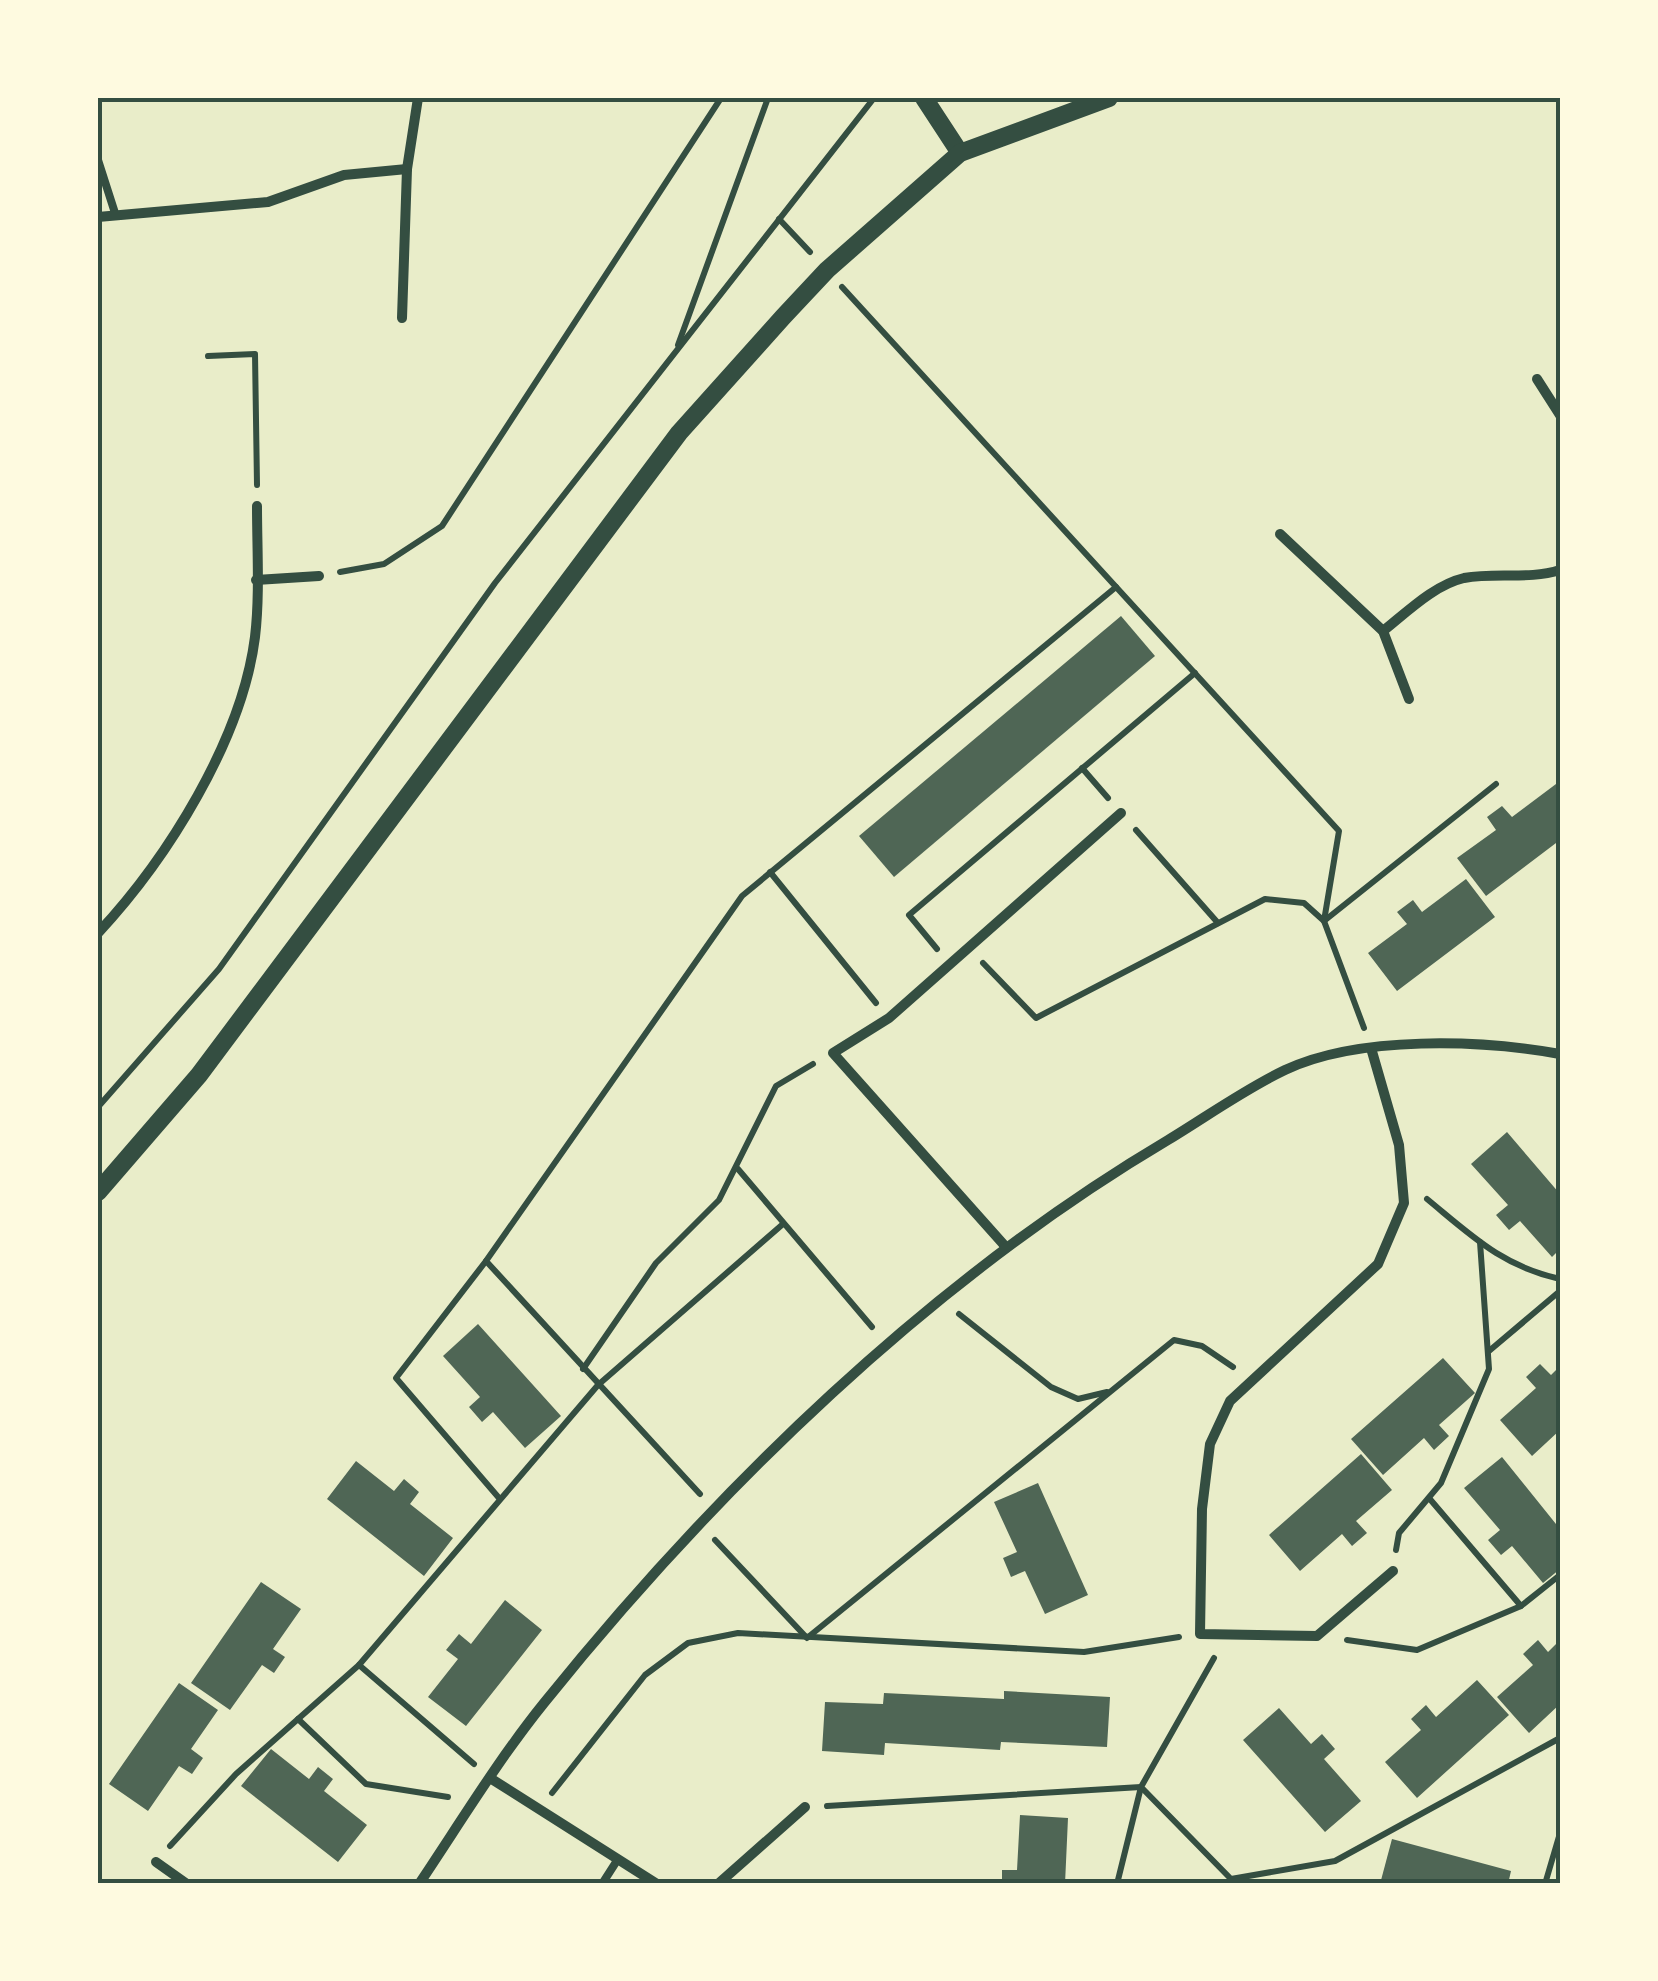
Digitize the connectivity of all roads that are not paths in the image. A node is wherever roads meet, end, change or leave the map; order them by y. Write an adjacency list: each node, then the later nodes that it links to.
1 (418, 98): 6 (street)
2 (924, 98): 4 (street)
3 (1109, 98): 4 (street)
4 (960, 153): 23 (street)
5 (98, 160): 7 (lane)
6 (407, 168): 7 (street); 9 (street)
7 (115, 213): 8 (street)
8 (98, 216)
9 (402, 318)
10 (1537, 378): 11 (street)
11 (1560, 415)
12 (257, 506): 16 (street)
13 (1280, 534): 17 (street)
14 (1560, 570): 17 (street)
15 (319, 576): 16 (street)
16 (256, 580): 20 (street)
17 (1383, 631): 18 (street)
18 (1409, 699)
19 (1120, 813): 24 (street)
20 (98, 933)
21 (1371, 1048): 22 (street); 24 (street); 25 (street)
22 (1560, 1054)
23 (98, 1192)
24 (1005, 1246): 26 (street)
25 (1393, 1571)
26 (490, 1778): 28 (street); 31 (street)
27 (806, 1807): 34 (street)
28 (618, 1859): 32 (lane); 33 (street)
29 (156, 1862): 30 (street)
30 (187, 1884)
31 (419, 1884)
32 (602, 1884)
33 (658, 1884)
34 (718, 1884)

